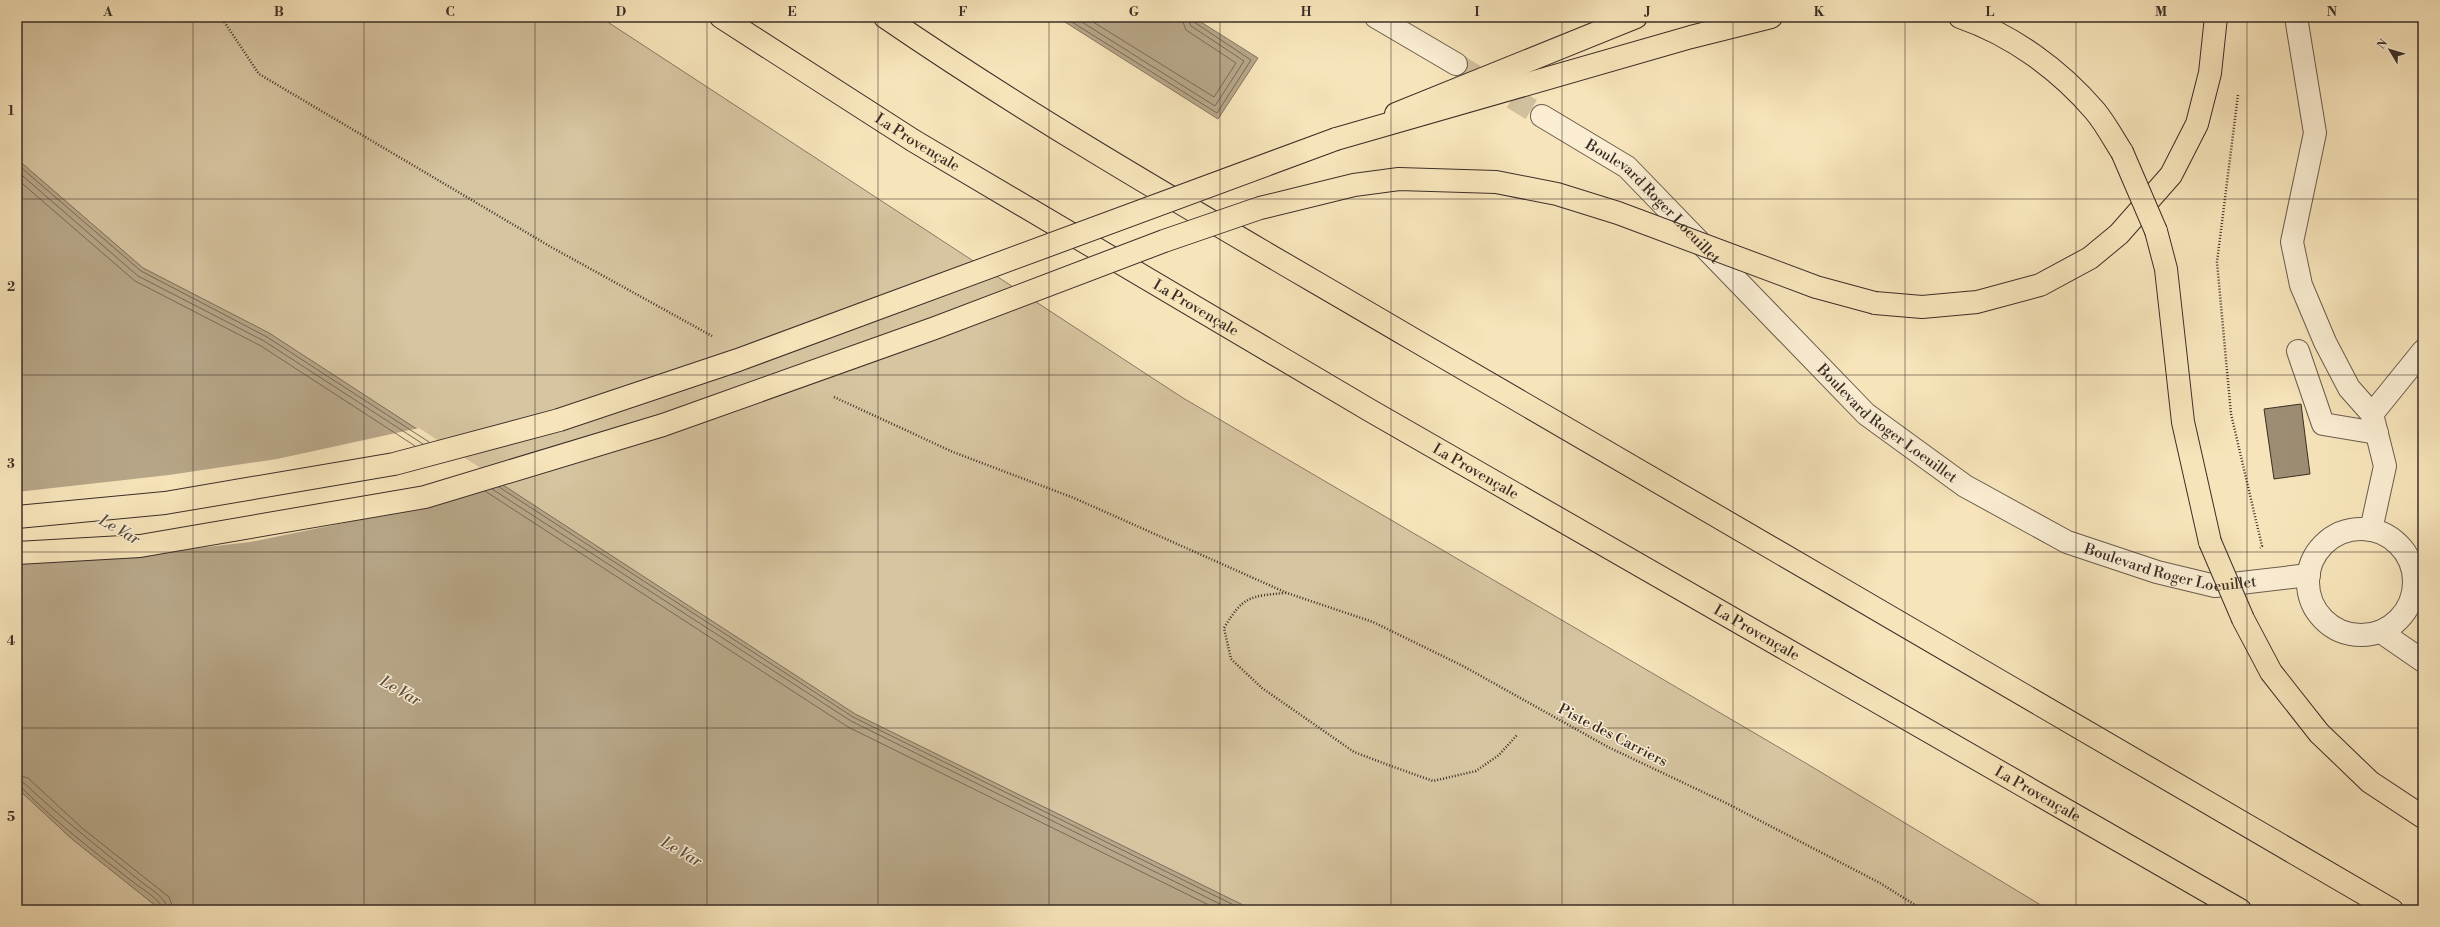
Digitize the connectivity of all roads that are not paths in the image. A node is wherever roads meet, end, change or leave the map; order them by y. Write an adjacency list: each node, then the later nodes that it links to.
1 (721, 17): 23 (highway, La Provençale)
2 (885, 17): 24 (highway)
3 (1376, 17): 9 (street)
4 (1636, 17): 11 (highway)
5 (1771, 17): 11 (highway)
6 (1960, 17): 22 (highway, bridge)
7 (2216, 17): 17 (highway, bridge)
8 (2296, 17): 14 (street)
9 (1456, 64)
10 (1542, 116): 18 (street, Boulevard Roger Loeuillet)
11 (1336, 139): 15 (highway, bridge)
12 (2298, 351): 14 (street)
13 (2423, 351): 14 (street)
14 (2374, 423): 16 (street)
15 (17, 517)
16 (2371, 530): 18 (street); 19 (street)
17 (17, 553)
18 (2308, 575): 20 (street)
19 (2418, 576): 20 (street)
20 (2381, 632): 21 (street)
21 (2423, 661)
22 (2423, 817)
23 (2240, 910)
24 (2392, 910)

